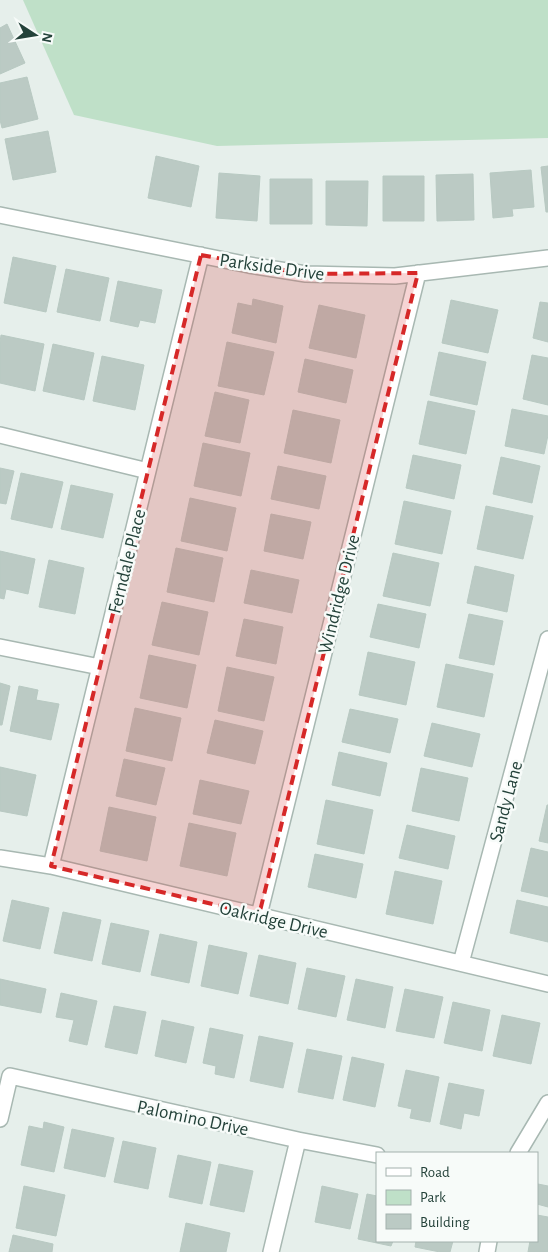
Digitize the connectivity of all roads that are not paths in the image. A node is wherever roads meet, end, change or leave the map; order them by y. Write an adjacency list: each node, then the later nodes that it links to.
1 (0, 215): 2 (street, Parkside Drive)
2 (200, 255): 4 (street, Parkside Drive); 6 (street, Ferndale Place)
3 (548, 258): 4 (street, Parkside Drive)
4 (418, 273): 12 (street, Windridge Drive)
5 (0, 434): 6 (street)
6 (148, 471): 9 (street, Ferndale Place)
7 (548, 639): 13 (street, Sandy Lane)
8 (0, 647): 9 (street)
9 (100, 667): 11 (street, Ferndale Place)
10 (0, 858): 11 (street, Oakridge Drive)
11 (51, 866): 12 (street, Oakridge Drive)
12 (259, 915): 13 (street, Oakridge Drive)
13 (461, 963): 14 (street, Oakridge Drive)
14 (548, 984)
15 (548, 1103): 18 (street)
16 (0, 1119): 17 (street, Palomino Drive)
17 (298, 1140): 19 (street, Palomino Drive); 20 (street)
18 (519, 1152)
19 (376, 1154)
20 (271, 1252)

